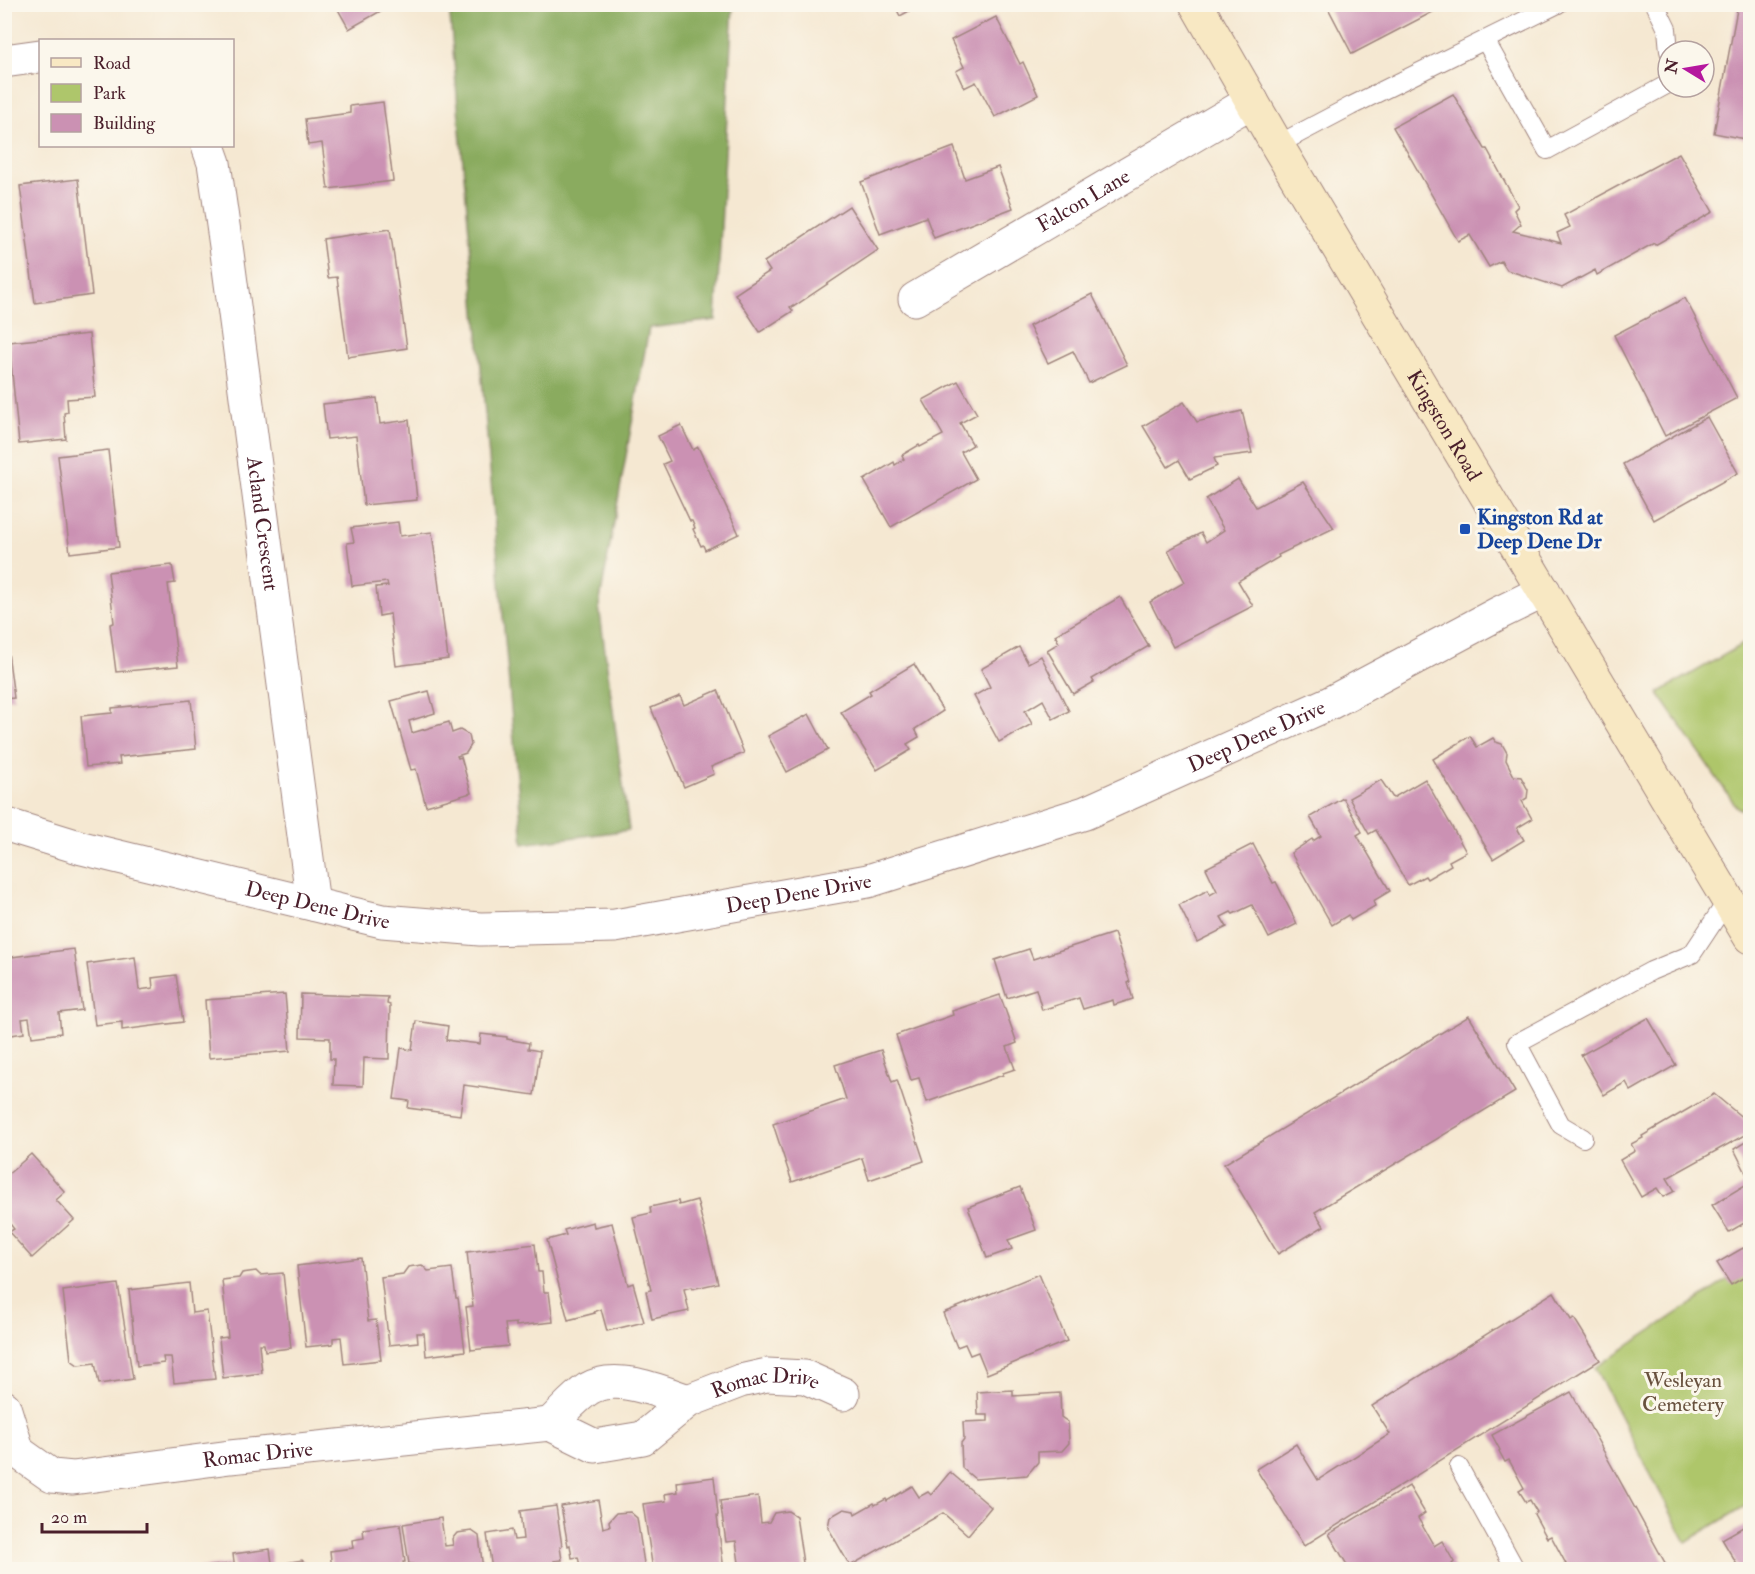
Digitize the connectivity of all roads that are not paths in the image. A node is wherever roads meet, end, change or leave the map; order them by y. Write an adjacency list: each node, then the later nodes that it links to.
1 (1196, 4): 9 (street, Kingston Road)
2 (1558, 4): 5 (lane)
3 (1654, 4): 4 (lane)
4 (1668, 39)
5 (1485, 40): 8 (lane); 10 (lane)
6 (39, 56): 7 (street)
7 (4, 61)
8 (1656, 91)
9 (1252, 101): 10 (street, Kingston Road); 12 (street, Falcon Lane)
10 (1277, 145): 13 (street, Kingston Road)
11 (208, 147): 16 (street, Acland Crescent)
12 (915, 299)
13 (1544, 591): 15 (street, Kingston Road); 16 (street, Deep Dene Drive)
14 (4, 824): 16 (street, Deep Dene Drive)
15 (1739, 890): 17 (street, Kingston Road); 18 (lane)
16 (313, 904)
17 (1750, 937)
18 (1583, 1138)
19 (843, 1394): 20 (street, Romac Drive)
20 (688, 1401): 22 (street, Romac Drive); 22 (street, Romac Drive)
21 (4, 1407): 22 (street, Romac Drive)
22 (550, 1424)
23 (1459, 1467): 24 (lane)
24 (1516, 1569)

